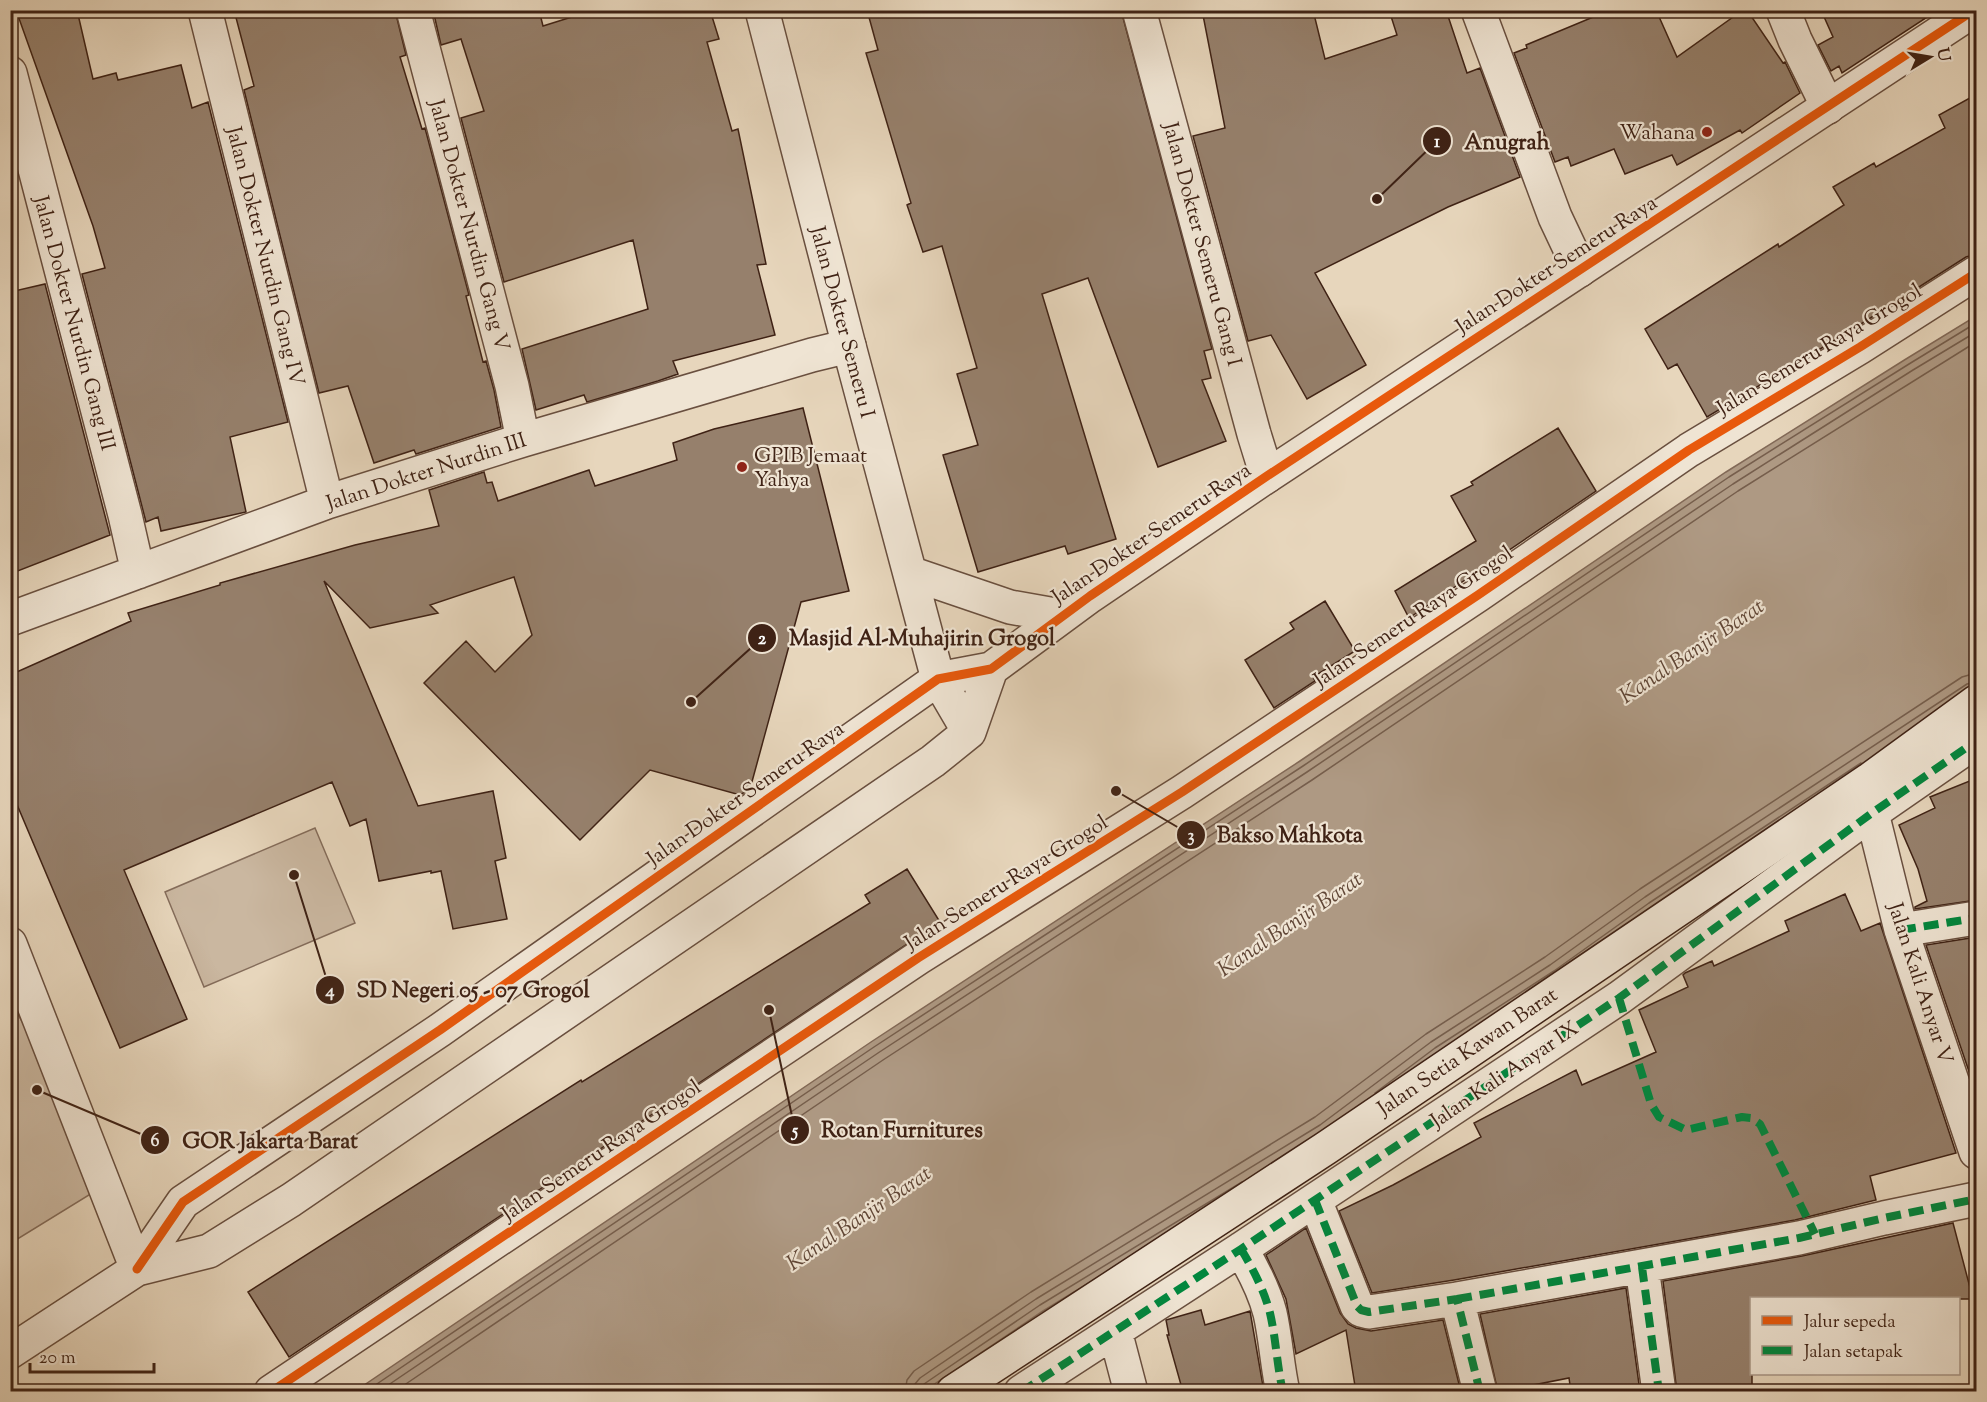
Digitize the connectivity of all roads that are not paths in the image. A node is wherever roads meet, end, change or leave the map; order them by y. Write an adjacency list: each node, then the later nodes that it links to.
1 (205, 10): 15 (street, Jalan Dokter Nurdin Gang IV)
2 (413, 10): 13 (street, Jalan Dokter Nurdin Gang V)
3 (762, 10): 12 (street, Jalan Dokter Semeru I)
4 (1139, 10): 14 (street, Jalan Dokter Semeru Gang I)
5 (1478, 10): 10 (street)
6 (1784, 10): 9 (street)
7 (1974, 10): 9 (street, Jalan Dokter Semeru Raya)
8 (10, 73): 16 (street, Jalan Dokter Nurdin Gang III)
9 (1828, 107): 10 (street, Jalan Dokter Semeru Raya)
10 (1580, 270): 14 (street, Jalan Dokter Semeru Raya)
11 (1977, 273): 38 (street, Jalan Semeru Raya Grogol)
12 (849, 346): 13 (street, Jalan Dokter Nurdin III); 17 (street, Jalan Dokter Semeru I)
13 (524, 440): 15 (street, Jalan Dokter Nurdin III)
14 (1267, 476): 18 (street, Jalan Dokter Semeru Raya)
15 (327, 502): 16 (street, Jalan Dokter Nurdin III)
16 (138, 572): 19 (street, Jalan Dokter Nurdin III)
17 (910, 573): 18 (street); 21 (street, Jalan Dokter Semeru I)
18 (1061, 616): 20 (street, Jalan Dokter Semeru Raya)
19 (10, 619)
20 (991, 669): 21 (street, Jalan Dokter Semeru Raya); 23 (street)
21 (939, 679): 23 (street, Jalan Dokter Semeru I); 34 (street, Jalan Dokter Semeru Raya)
22 (1977, 702): 39 (street, Jalan Setia Kawan Barat)
23 (969, 732): 34 (street, Jalan Dokter Semeru Raya)
24 (1977, 741): 25 (street, Jalan Kali Anyar IX)
25 (1872, 813): 27 (street, Jalan Kali Anyar V); 31 (street, Jalan Kali Anyar IX)
26 (1977, 918): 27 (street)
27 (1901, 930): 29 (street, Jalan Kali Anyar V)
28 (10, 945): 34 (street)
29 (1977, 1152)
30 (1977, 1199): 33 (street)
31 (1315, 1200): 32 (street, Jalan Kali Anyar IX); 35 (street)
32 (1241, 1249): 36 (street, Jalan Kali Anyar IX); 42 (street)
33 (1642, 1267): 35 (street); 44 (street)
34 (137, 1269): 37 (street, Jalan Dokter Semeru Raya)
35 (1458, 1299): 43 (street)
36 (1115, 1331): 40 (street, Jalan Kali Anyar IX); 41 (street)
37 (10, 1352)
38 (271, 1392)
39 (953, 1392)
40 (1021, 1392)
41 (1131, 1392)
42 (1283, 1392)
43 (1480, 1392)
44 (1659, 1392)

